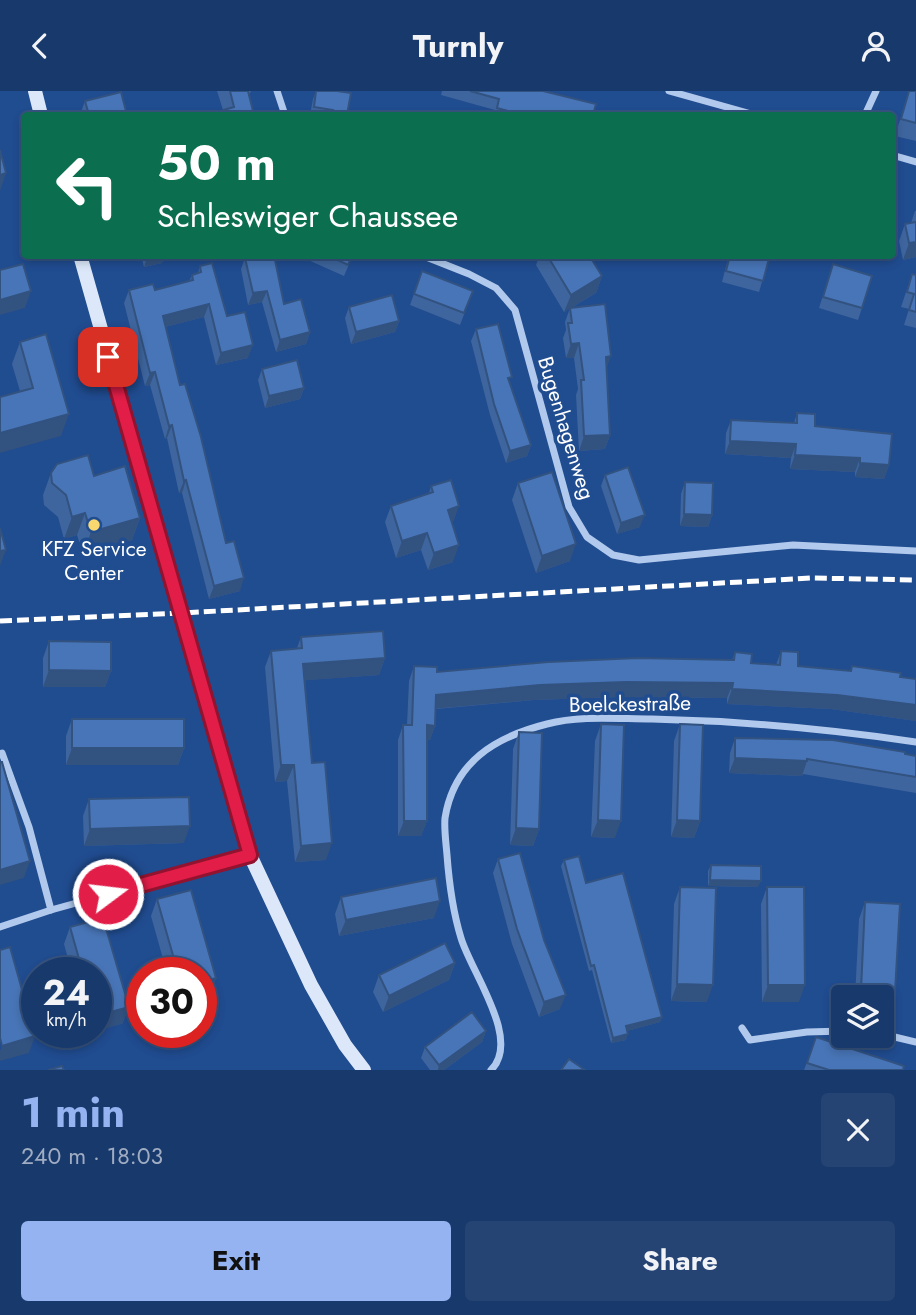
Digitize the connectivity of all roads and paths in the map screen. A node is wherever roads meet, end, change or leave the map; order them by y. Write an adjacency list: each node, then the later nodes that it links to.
1 (35, 91): 5 (main road)
2 (276, 91): 6 (street)
3 (669, 91): 7 (street)
4 (876, 91): 8 (street)
5 (40, 112)
6 (284, 112)
7 (744, 112)
8 (866, 112)
9 (896, 156): 10 (street)
10 (916, 162)
11 (81, 259): 16 (main road)
12 (431, 259): 13 (street, Bugenhagenweg)
13 (916, 551)
14 (916, 741): 24 (street, Boelckestraße)
15 (2, 753): 17 (street)
16 (250, 855): 17 (street); 23 (main road)
17 (51, 910): 18 (street)
18 (0, 927)
19 (742, 1028): 20 (street)
20 (831, 1031)
21 (894, 1037): 22 (street)
22 (916, 1042)
23 (364, 1070)
24 (491, 1070)

